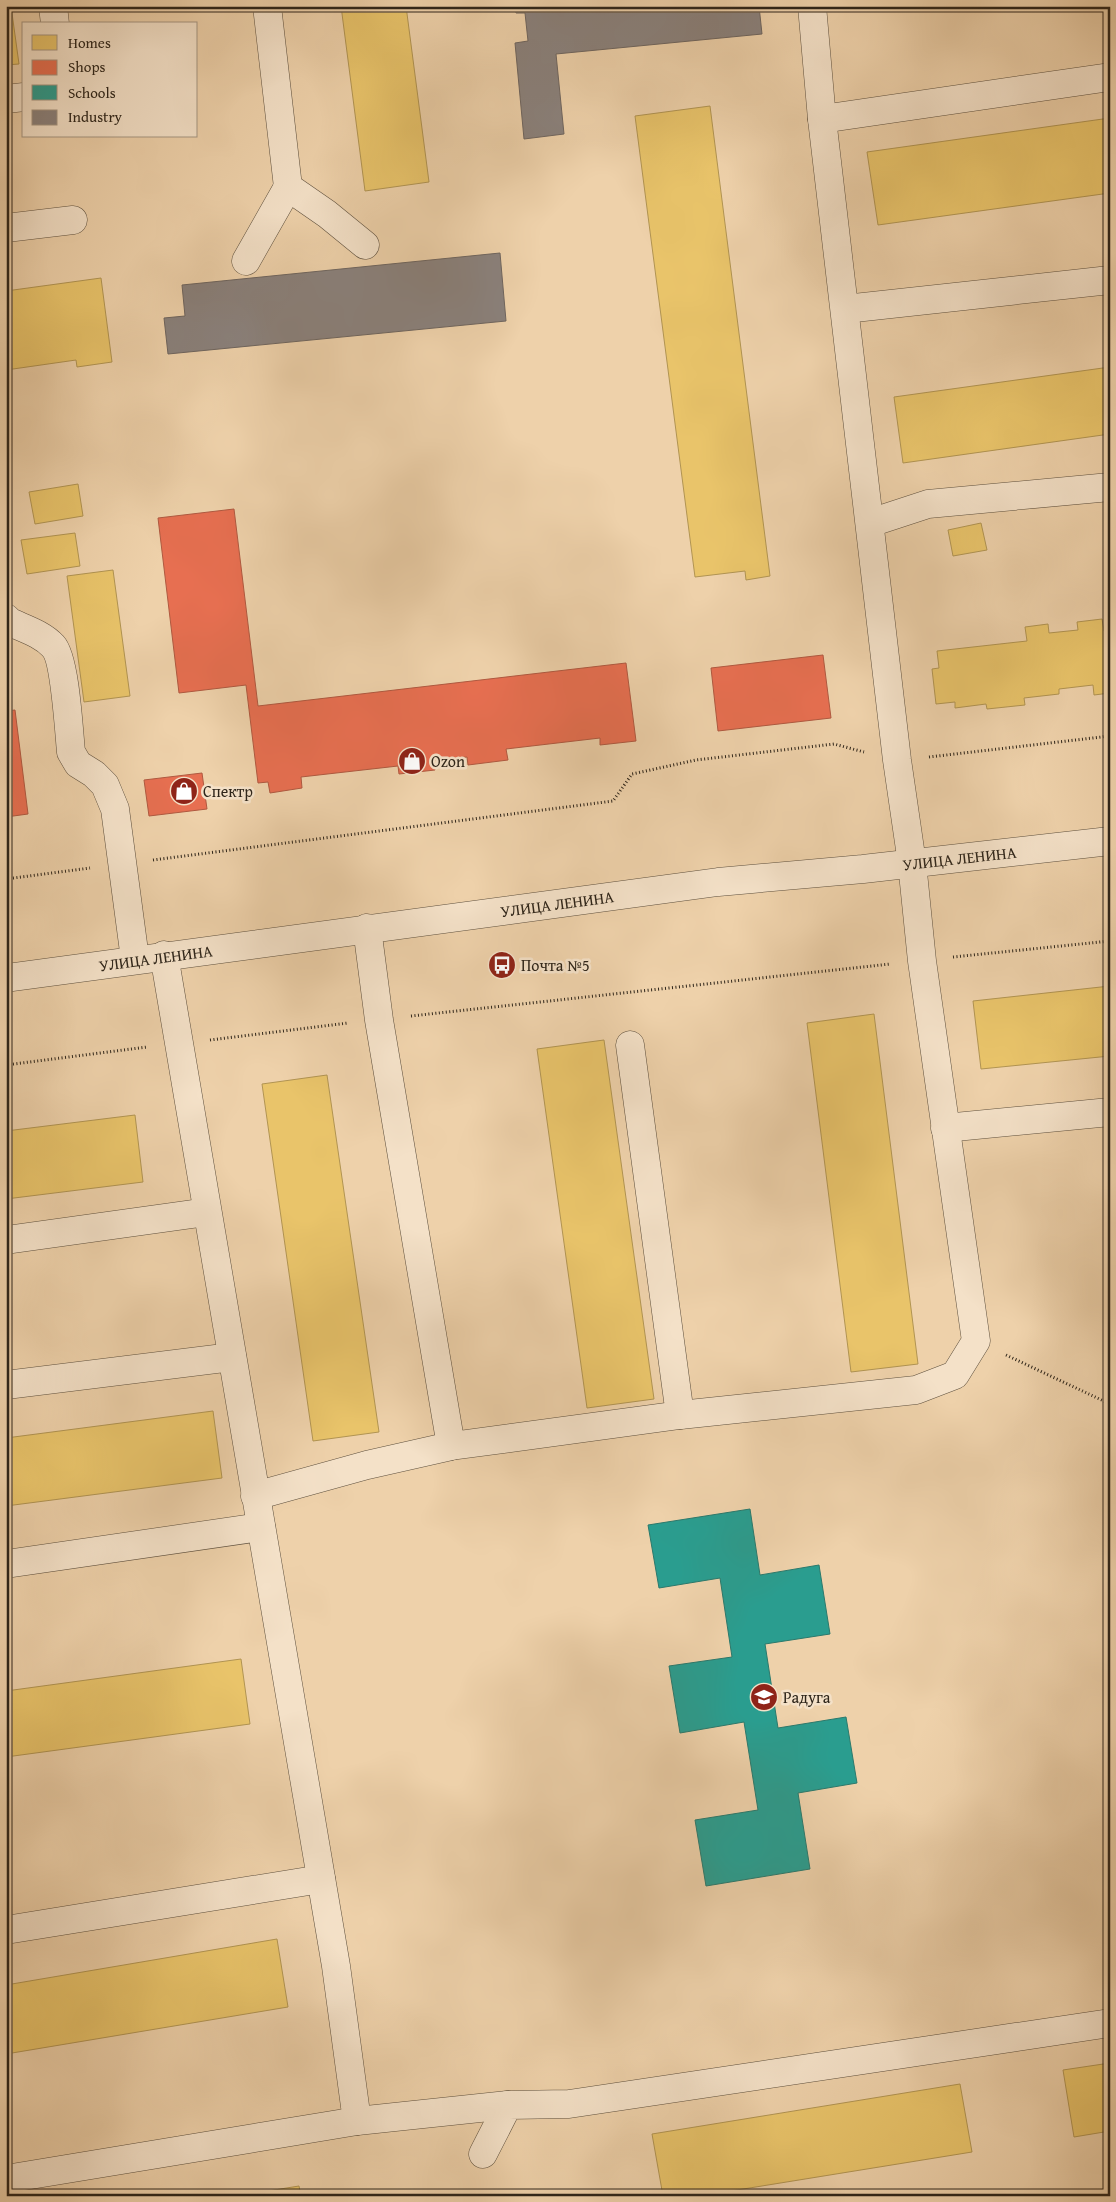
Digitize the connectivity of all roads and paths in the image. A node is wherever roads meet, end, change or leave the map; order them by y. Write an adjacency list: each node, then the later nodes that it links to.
1 (52, 6): 5 (street)
2 (267, 6): 10 (street)
3 (819, 6): 4 (street)
4 (812, 7): 9 (street)
5 (55, 22)
6 (1108, 71): 9 (street)
7 (22, 97): 8 (street)
8 (6, 99)
9 (822, 119): 16 (street)
10 (288, 187): 13 (street); 14 (street)
11 (73, 220): 12 (street)
12 (6, 228)
13 (365, 245)
14 (246, 261)
15 (1110, 280): 16 (street)
16 (845, 309): 18 (street)
17 (1110, 487): 18 (street)
18 (870, 523): 21 (street)
19 (6, 618): 24 (street)
20 (1110, 736): 21 (path)
21 (898, 760): 23 (street); 24 (path)
22 (1110, 840): 23 (street, УЛИЦА ЛЕНИНА)
23 (912, 863): 26 (street, УЛИЦА ЛЕНИНА); 30 (street)
24 (122, 864): 25 (path); 29 (street)
25 (6, 879)
26 (366, 928): 28 (street, УЛИЦА ЛЕНИНА); 32 (street)
27 (1110, 941): 30 (path)
28 (164, 955): 29 (street, УЛИЦА ЛЕНИНА); 33 (street)
29 (135, 959): 31 (street, УЛИЦА ЛЕНИНА)
30 (922, 961): 32 (path); 37 (street)
31 (6, 978)
32 (379, 1020): 33 (path); 45 (street)
33 (180, 1043): 35 (path); 38 (street)
34 (630, 1045): 44 (street)
35 (6, 1065)
36 (1110, 1112): 37 (street)
37 (946, 1128): 40 (street)
38 (207, 1212): 39 (street); 41 (street)
39 (6, 1240)
40 (976, 1340): 43 (path); 44 (street)
41 (232, 1357): 42 (street); 46 (street)
42 (6, 1386)
43 (1110, 1404)
44 (680, 1416): 45 (street)
45 (451, 1446): 46 (street)
46 (255, 1496): 47 (street)
47 (261, 1527): 48 (street); 49 (street)
48 (6, 1564)
49 (321, 1879): 50 (street); 53 (street)
50 (6, 1930)
51 (1110, 2023): 52 (street)
52 (508, 2105): 53 (street); 54 (street)
53 (357, 2121): 55 (street)
54 (483, 2154)
55 (6, 2179)

